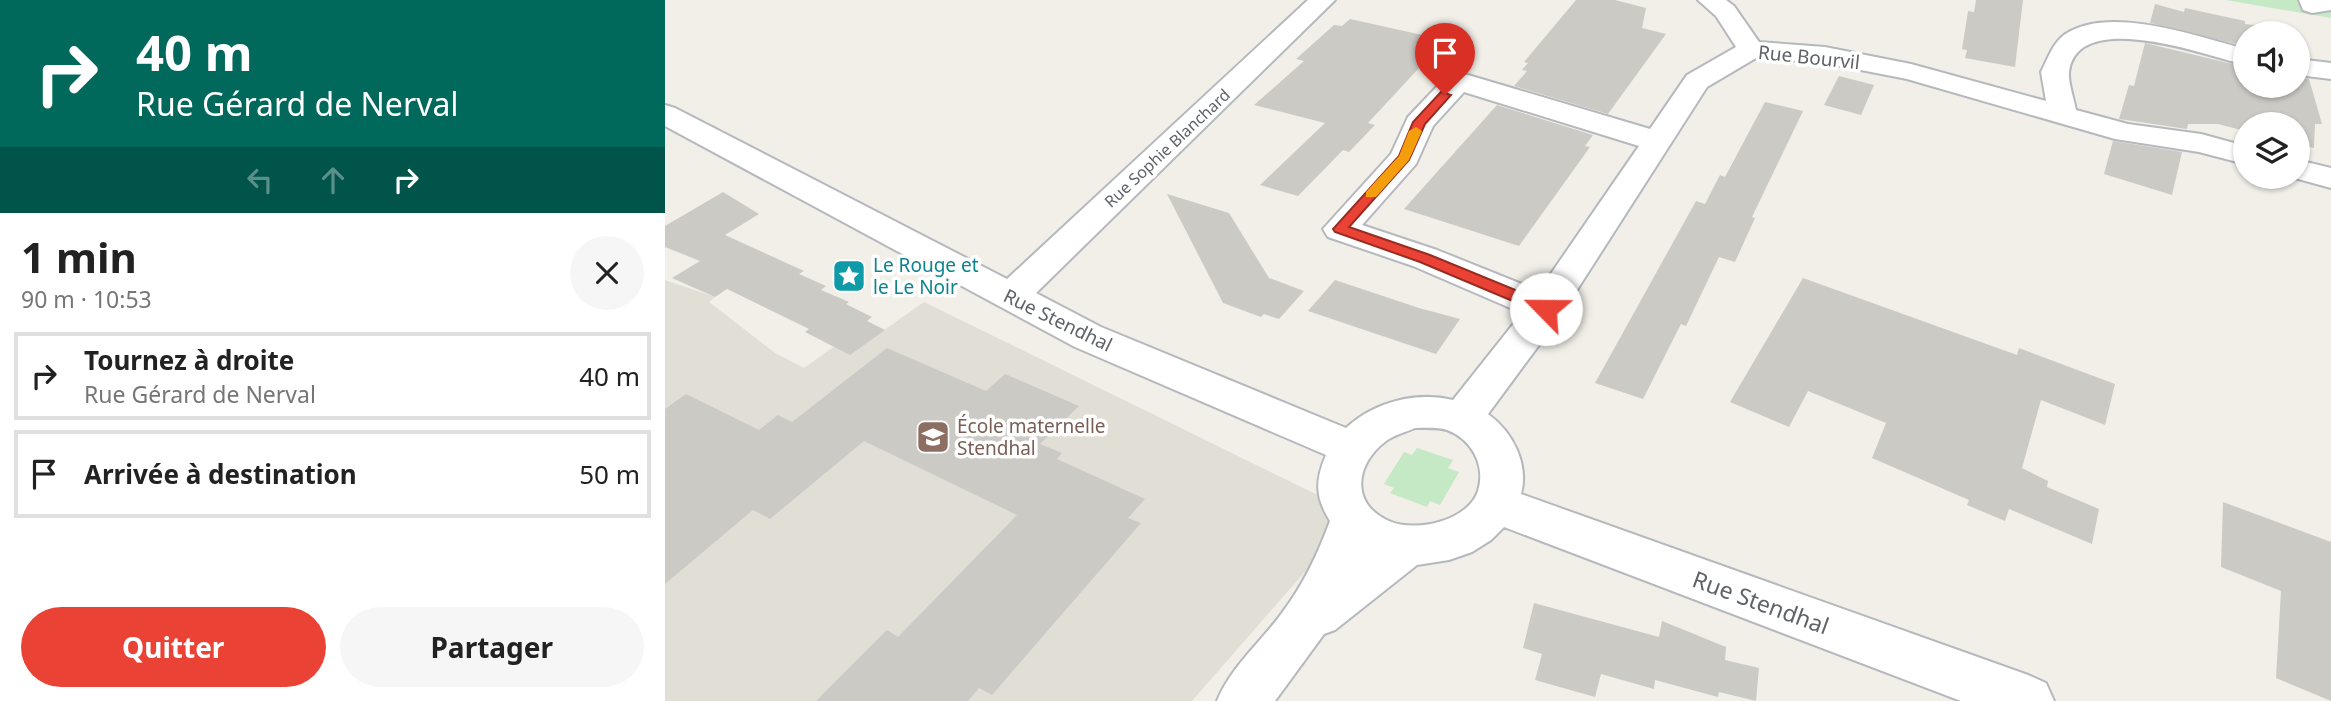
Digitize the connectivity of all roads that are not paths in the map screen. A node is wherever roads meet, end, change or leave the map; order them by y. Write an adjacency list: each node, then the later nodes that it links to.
1 (1323, 0): 15 (street, Rue Sophie Blanchard)
2 (1710, 0): 5 (street)
3 (2311, 0): 4 (street)
4 (2331, 2)
5 (1751, 50): 9 (street, Rue Bourvil); 11 (street, Rue Bourvil)
6 (2233, 54): 9 (street)
7 (2310, 68): 8 (street)
8 (2331, 71)
9 (2062, 113): 12 (street, Rue Bourvil)
10 (667, 117): 15 (street, Rue Stendhal)
11 (1655, 141): 16 (street, Rue Bourvil); 16 (street)
12 (2233, 152)
13 (2310, 172): 14 (street)
14 (2331, 178)
15 (1010, 297): 18 (street, Rue Stendhal)
16 (1546, 309): 17 (street, Rue Bourvil)
17 (1461, 418): 18 (street); 19 (street)
18 (1349, 447): 20 (street)
19 (1495, 504): 21 (street); 24 (street, Rue Stendhal)
20 (1353, 521): 21 (street); 22 (street)
21 (1407, 546): 22 (street)
22 (1300, 629): 23 (street)
23 (1243, 701)
24 (2028, 701)

